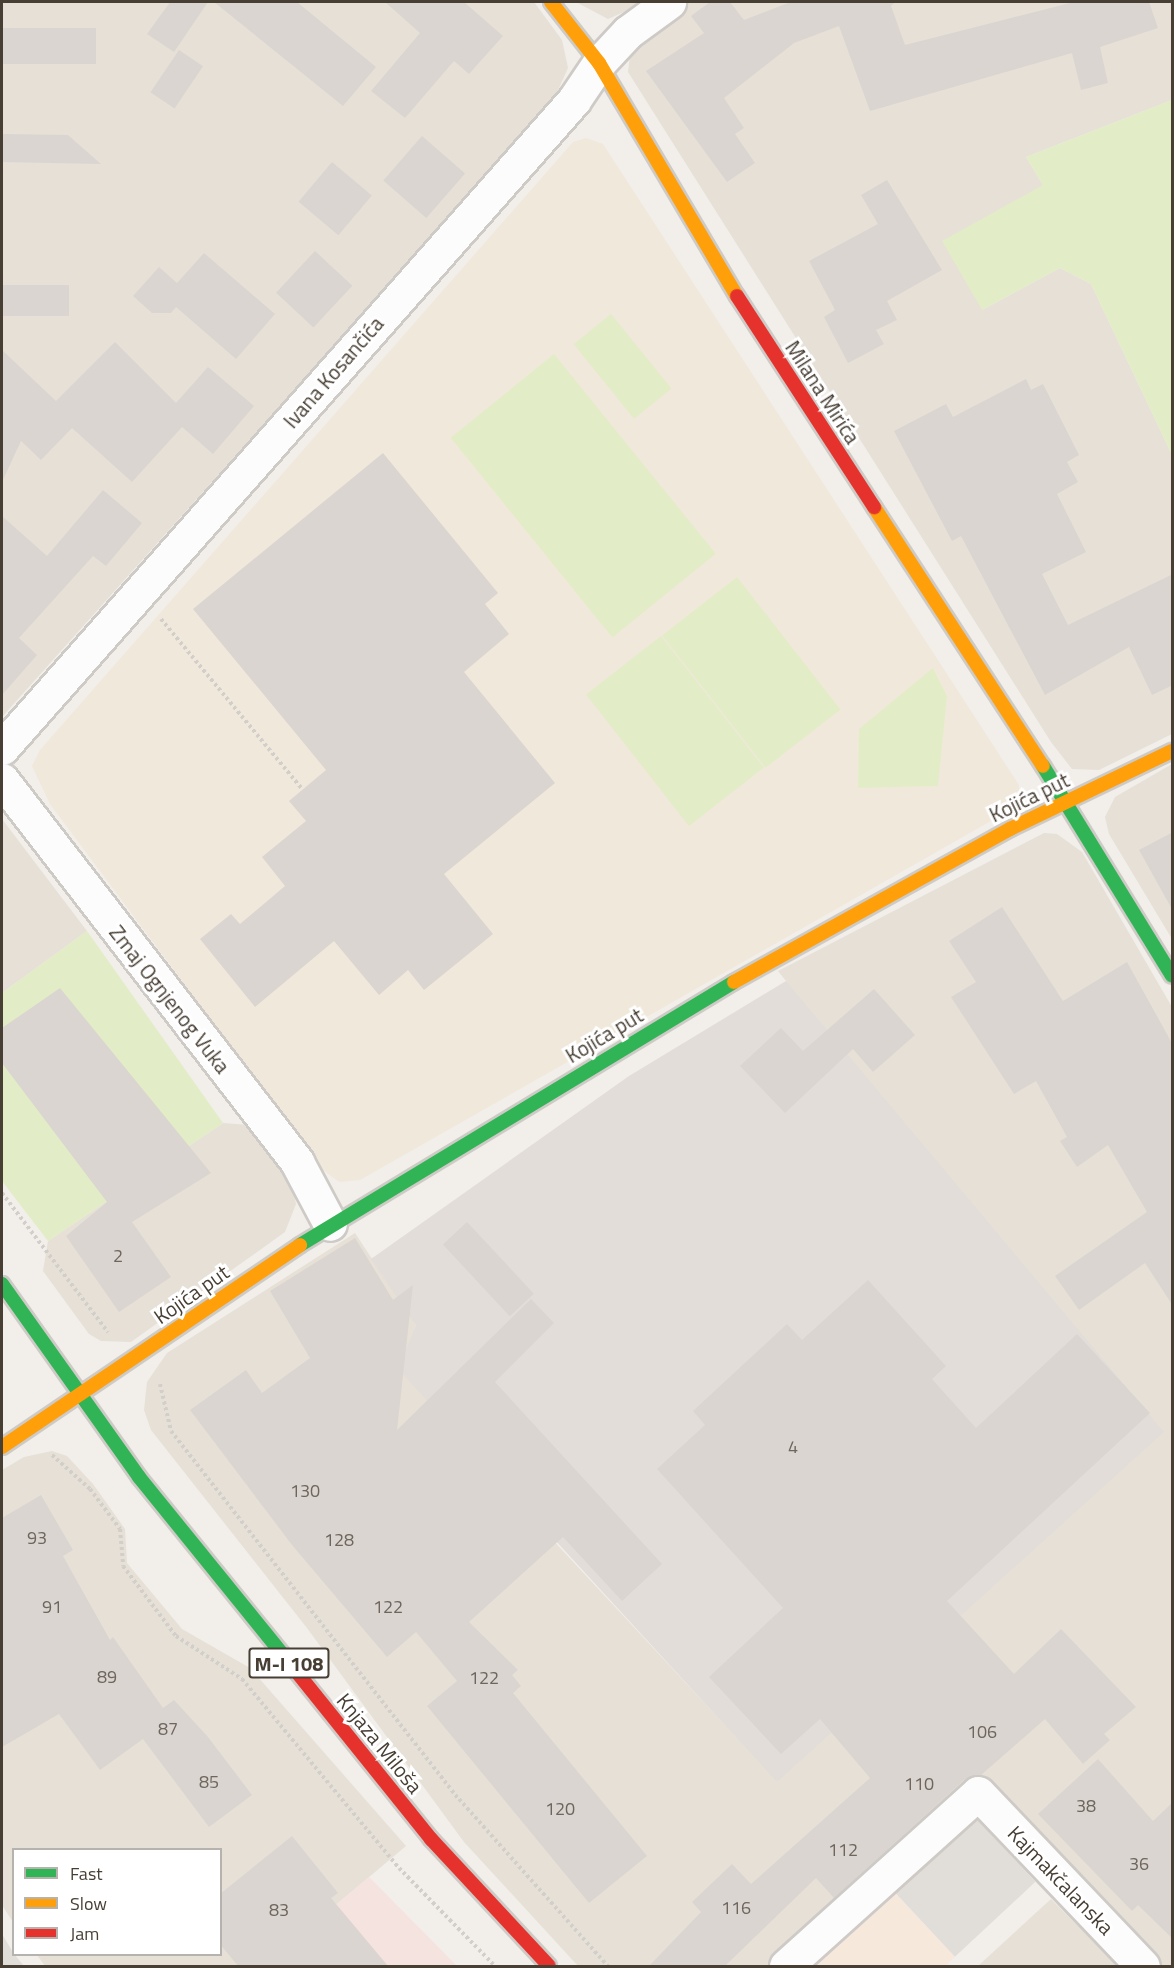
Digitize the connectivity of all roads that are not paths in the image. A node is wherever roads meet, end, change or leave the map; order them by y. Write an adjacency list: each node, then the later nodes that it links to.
1 (551, 2): 3 (street, Milana Mirića)
2 (669, 2): 3 (street, Ivana Kosančića)
3 (599, 63): 4 (street, Ivana Kosančića); 7 (street, Milana Mirića)
4 (2, 748)
5 (1173, 751): 7 (street, Kojića put)
6 (2, 780): 9 (street, Zmaj Ognjenog Vuka)
7 (1065, 801): 8 (street, Milana Mirića); 9 (street, Kojića put)
8 (1173, 976)
9 (330, 1224): 11 (street, Kojića put)
10 (2, 1284): 11 (street, M-I 108)
11 (80, 1394): 12 (street, Kojića put); 13 (street, Knjaza Miloša / M-I 108)
12 (2, 1447)
13 (549, 1966)
14 (786, 1966): 15 (street, Kajmakčalanska)
15 (1143, 1966)

